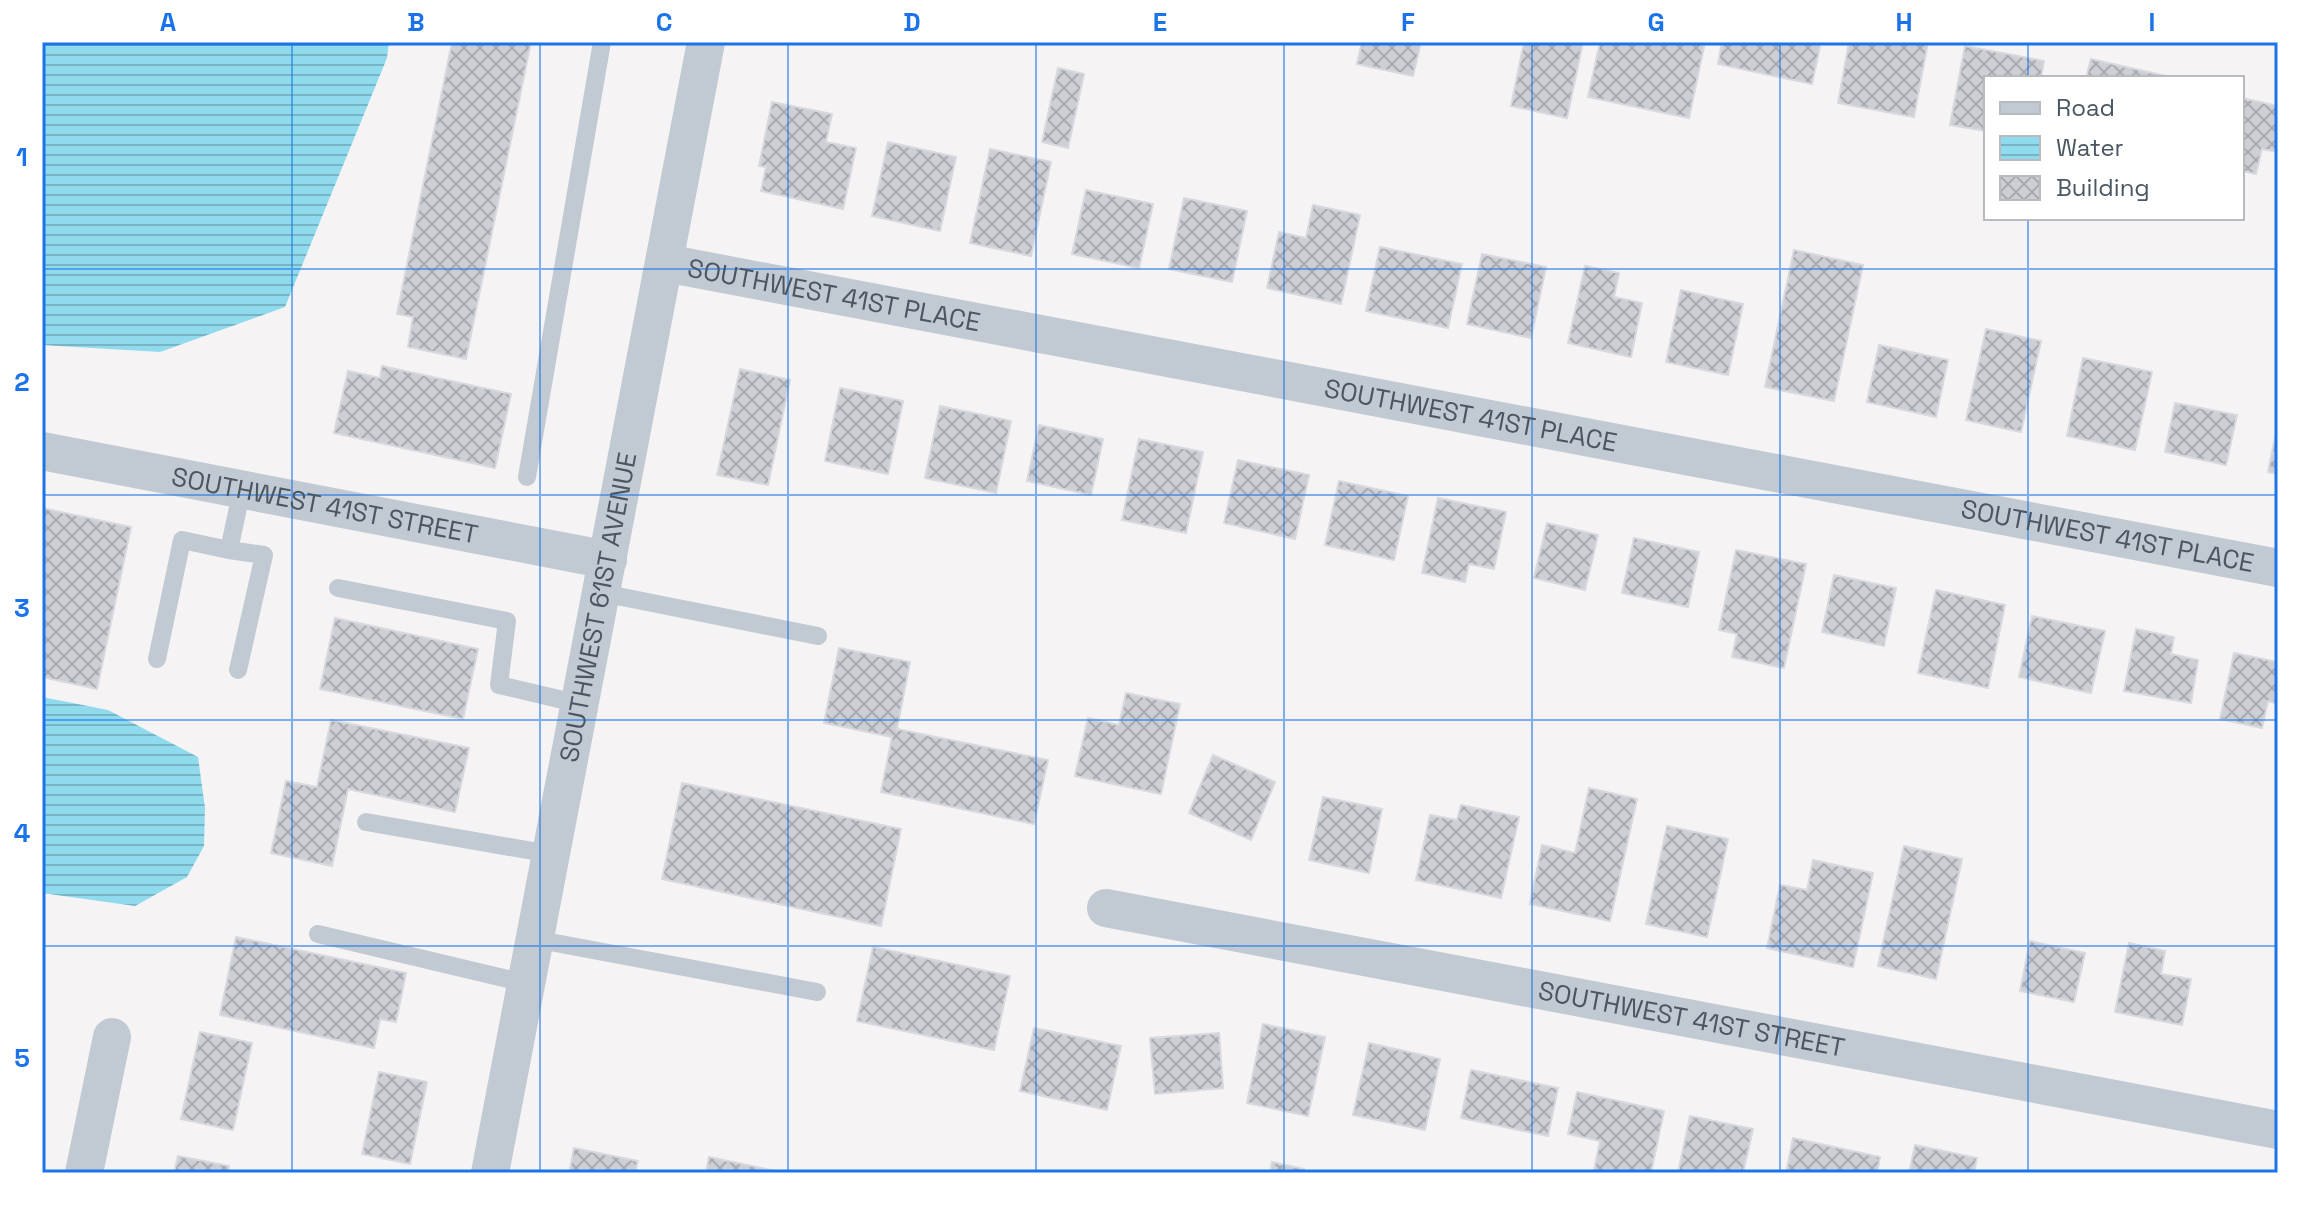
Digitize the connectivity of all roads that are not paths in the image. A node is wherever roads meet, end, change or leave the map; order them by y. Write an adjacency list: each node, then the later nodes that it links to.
1 (602, 42): 5 (lane)
2 (706, 42): 3 (street, SOUTHWEST 61ST AVENUE)
3 (665, 263): 8 (street, SOUTHWEST 41ST PLACE); 9 (street, SOUTHWEST 61ST AVENUE)
4 (42, 451): 6 (street, SOUTHWEST 41ST STREET)
5 (527, 477)
6 (242, 489): 7 (lane); 9 (street, SOUTHWEST 41ST STREET)
7 (229, 550): 12 (lane); 13 (lane)
8 (2278, 568)
9 (605, 576): 11 (lane); 14 (street, SOUTHWEST 61ST AVENUE)
10 (338, 588): 14 (lane)
11 (818, 636)
12 (157, 659)
13 (238, 670)
14 (580, 704): 16 (street, SOUTHWEST 61ST AVENUE)
15 (366, 822): 16 (lane)
16 (550, 854): 19 (street, SOUTHWEST 61ST AVENUE)
17 (1106, 908): 23 (street, SOUTHWEST 41ST STREET)
18 (318, 934): 20 (lane)
19 (534, 939): 20 (street, SOUTHWEST 61ST AVENUE); 21 (lane)
20 (525, 983): 25 (street, SOUTHWEST 61ST AVENUE)
21 (817, 992)
22 (112, 1037): 24 (street)
23 (2278, 1130)
24 (84, 1173)
25 (490, 1173)

